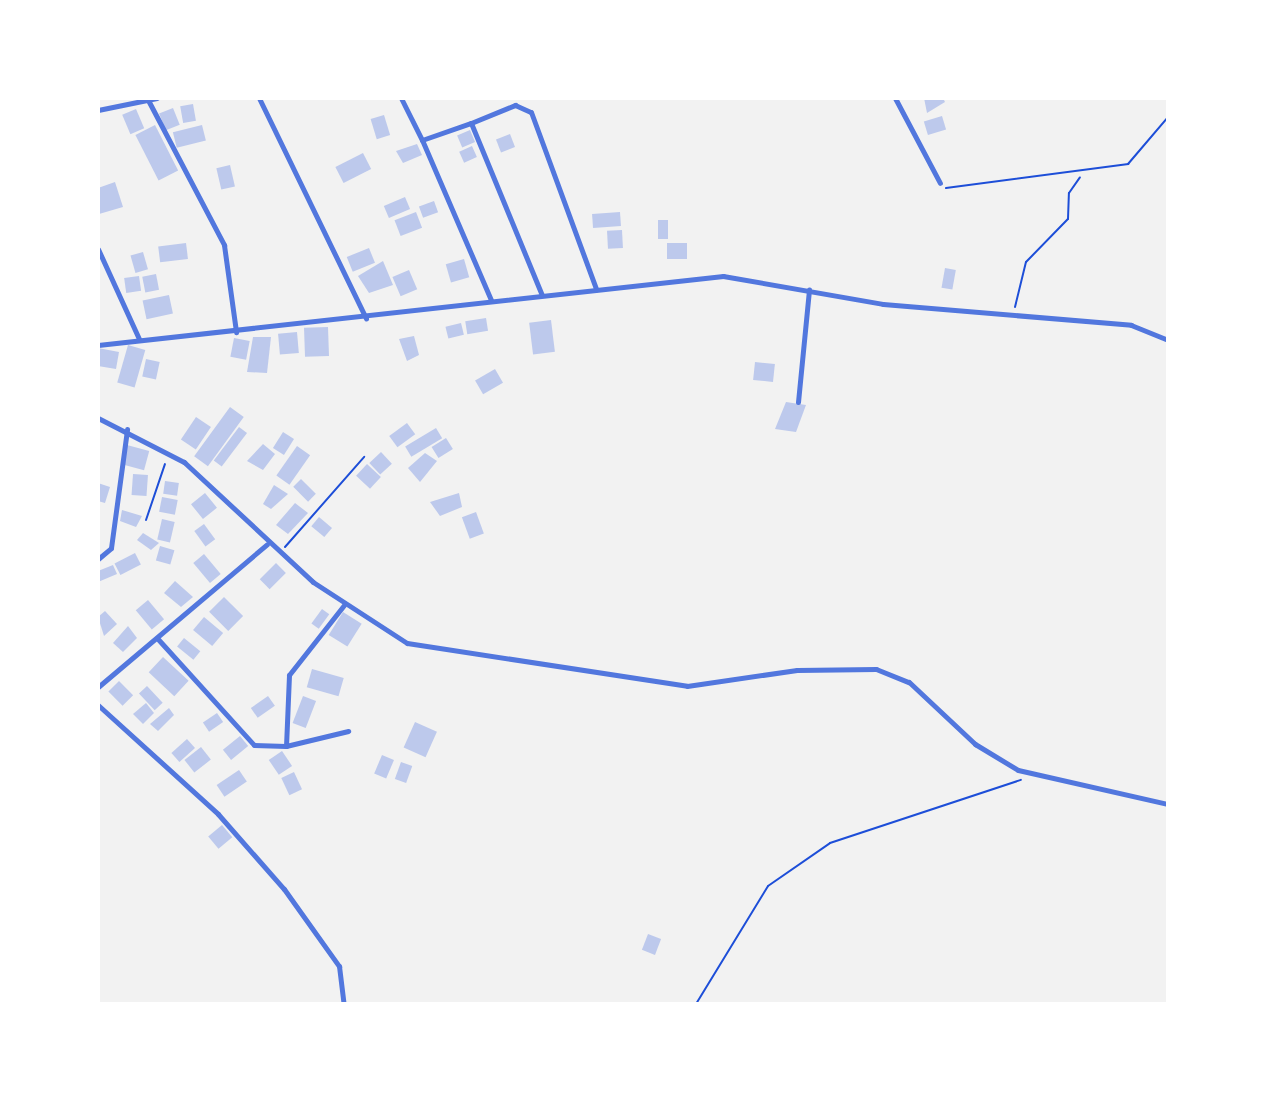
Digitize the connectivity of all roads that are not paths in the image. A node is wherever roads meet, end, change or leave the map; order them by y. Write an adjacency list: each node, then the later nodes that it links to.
1 (157, 98): 5 (street)
2 (259, 98): 16 (street)
3 (401, 98): 9 (street)
4 (895, 98): 10 (street)
5 (148, 100): 7 (street); 17 (street)
6 (522, 101): 8 (street); 12 (street)
7 (98, 110)
8 (471, 123): 9 (street); 14 (street)
9 (422, 140): 15 (street)
10 (940, 183)
11 (98, 249): 18 (street)
12 (596, 289): 13 (street); 14 (street)
13 (809, 290): 19 (street); 21 (street)
14 (542, 295): 15 (street)
15 (491, 300): 16 (street)
16 (366, 318): 17 (street)
17 (236, 332): 18 (street)
18 (139, 339): 20 (street)
19 (1168, 340)
20 (98, 345)
21 (798, 402)
22 (98, 418): 23 (street)
23 (127, 429): 24 (street); 25 (street)
24 (267, 544): 26 (street); 27 (street)
25 (98, 559)
26 (344, 605): 31 (street); 32 (street)
27 (157, 638): 28 (street); 31 (street)
28 (98, 687)
29 (98, 705): 33 (street)
30 (348, 731): 31 (street)
31 (286, 746)
32 (1168, 804)
33 (344, 1004)

